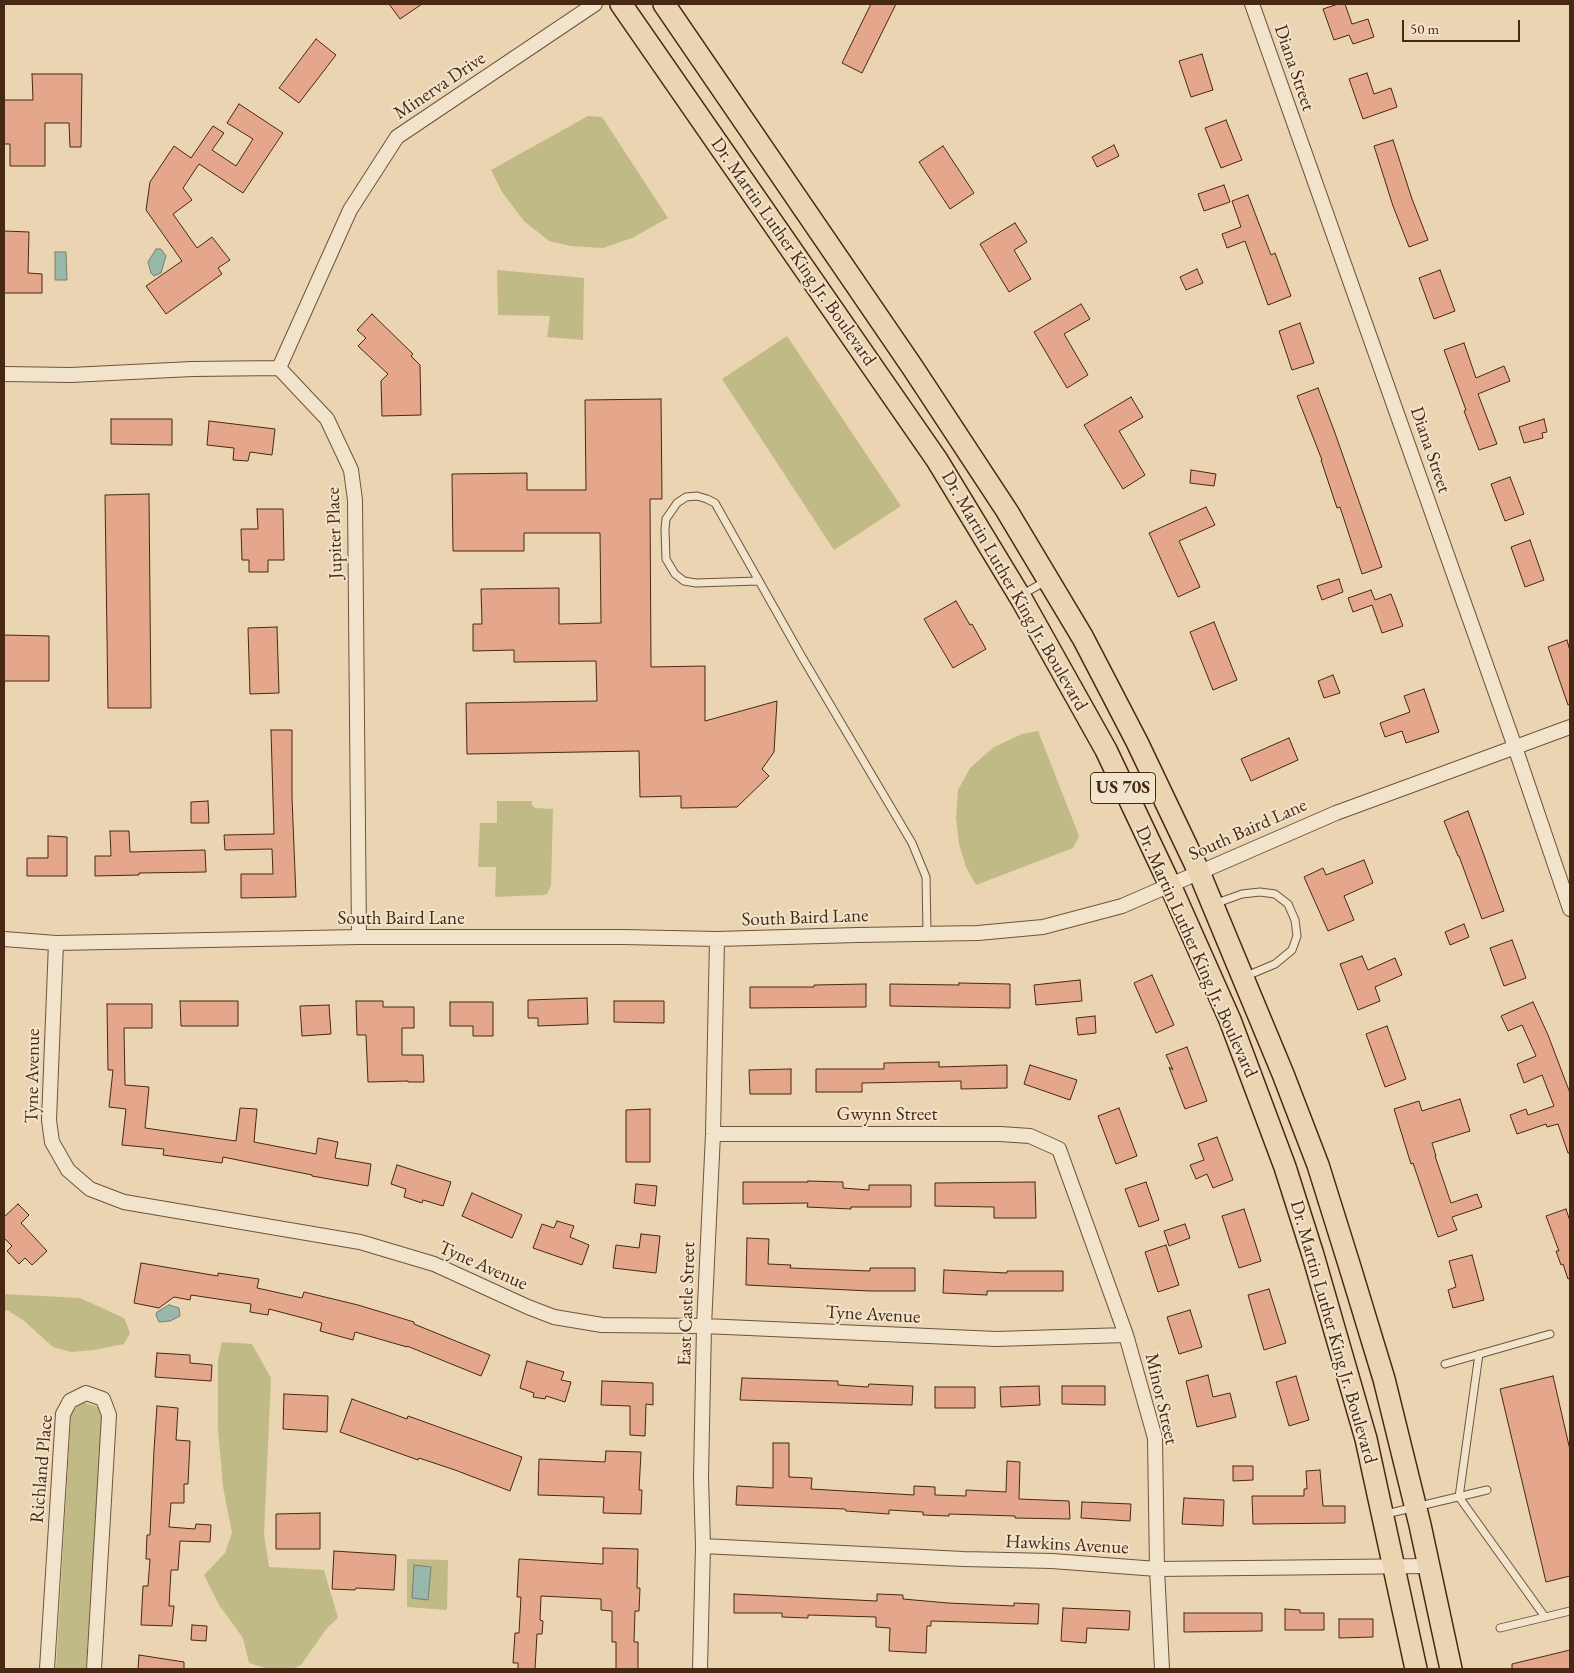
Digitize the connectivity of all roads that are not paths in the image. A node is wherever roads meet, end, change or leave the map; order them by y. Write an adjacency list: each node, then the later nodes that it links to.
1 (594, 4): 5 (street, Minerva Drive)
2 (621, 4): 9 (main road, Dr. Martin Luther King Jr. Boulevard / US 70S)
3 (664, 4): 7 (main road, Dr. Martin Luther King Jr. Boulevard / US 70S)
4 (1252, 4): 11 (street, Diana Street)
5 (279, 368): 6 (street); 17 (street, Jupiter Place)
6 (4, 374)
7 (1048, 580): 9 (lane); 12 (main road, Dr. Martin Luther King Jr. Boulevard / US 70S)
8 (758, 581): 8 (lane); 16 (lane)
9 (1020, 596): 13 (main road, Dr. Martin Luther King Jr. Boulevard / US 70S)
10 (1570, 727): 11 (street, South Baird Lane)
11 (1515, 747): 12 (street, South Baird Lane); 15 (street, Diana Street)
12 (1199, 872): 13 (street, South Baird Lane); 14 (main road, Dr. Martin Luther King Jr. Boulevard / US 70S)
13 (1170, 885): 16 (street, South Baird Lane); 32 (main road, Dr. Martin Luther King Jr. Boulevard / US 70S)
14 (1213, 904): 21 (main road, Dr. Martin Luther King Jr. Boulevard / US 70S); 21 (lane)
15 (1570, 909)
16 (927, 933): 19 (street, South Baird Lane)
17 (359, 937): 19 (street, South Baird Lane); 20 (street, South Baird Lane)
18 (4, 939): 20 (street, South Baird Lane)
19 (718, 939): 22 (street, East Castle Street)
20 (56, 943): 24 (street, Tyne Avenue)
21 (1244, 977): 31 (main road, Dr. Martin Luther King Jr. Boulevard / US 70S)
22 (713, 1134): 23 (street, Gwynn Street); 24 (street, East Castle Street)
23 (1059, 1149): 26 (street, Minor Street)
24 (704, 1326): 26 (street, Tyne Avenue); 33 (street, East Castle Street)
25 (1550, 1334): 27 (lane)
26 (1126, 1335): 36 (street, Minor Street)
27 (1479, 1354): 28 (lane); 30 (lane)
28 (1445, 1364)
29 (1488, 1490): 30 (lane)
30 (1459, 1497): 31 (lane); 38 (lane)
31 (1416, 1508): 32 (lane); 35 (main road, Dr. Martin Luther King Jr. Boulevard / US 70S)
32 (1383, 1515): 34 (main road, Dr. Martin Luther King Jr. Boulevard / US 70S)
33 (703, 1546): 36 (street, Hawkins Avenue); 42 (street, East Castle Street)
34 (1394, 1565): 35 (street, Hawkins Avenue); 36 (street, Hawkins Avenue); 44 (main road, Dr. Martin Luther King Jr. Boulevard / US 70S)
35 (1429, 1566): 45 (main road, Dr. Martin Luther King Jr. Boulevard / US 70S)
36 (1157, 1569): 43 (street, Minor Street)
37 (1570, 1611): 38 (lane)
38 (1545, 1617): 39 (lane)
39 (1500, 1628)
40 (47, 1669): 41 (street, Richland Place)
41 (94, 1669)
42 (700, 1669)
43 (1162, 1669)
44 (1416, 1669)
45 (1451, 1669)

